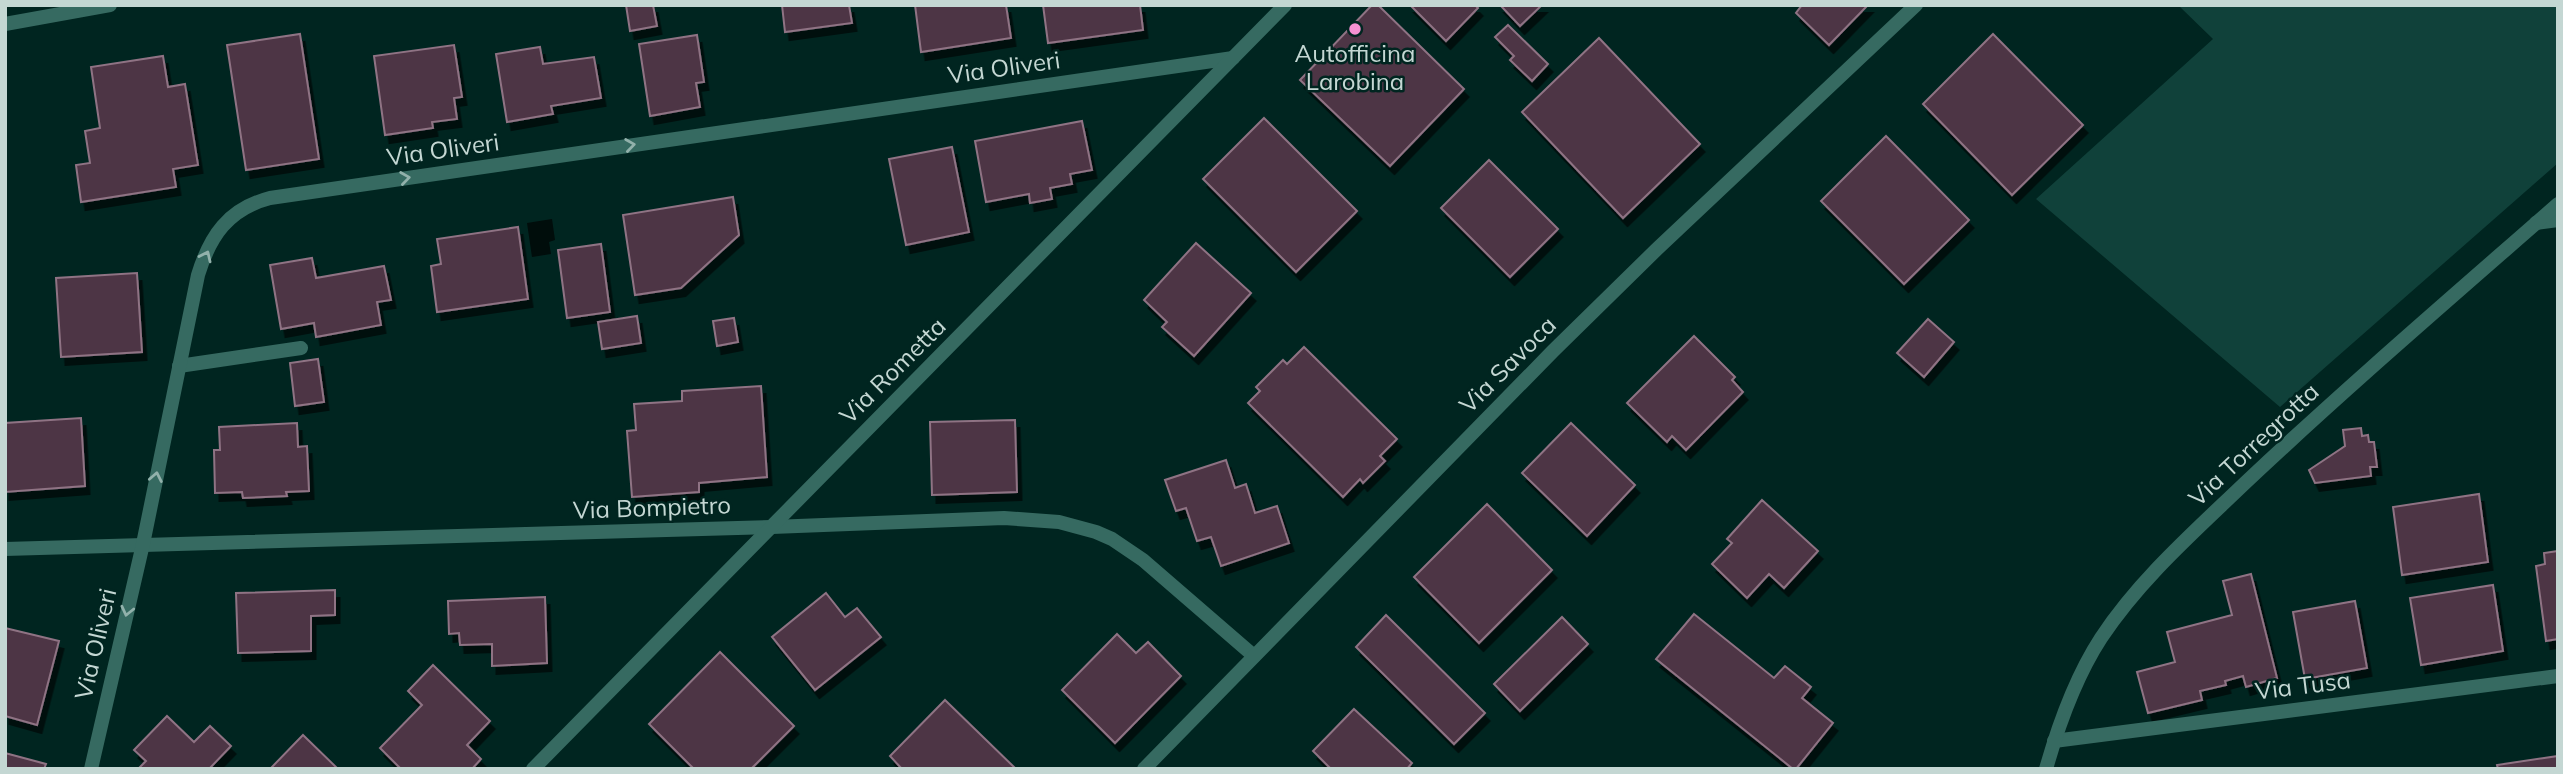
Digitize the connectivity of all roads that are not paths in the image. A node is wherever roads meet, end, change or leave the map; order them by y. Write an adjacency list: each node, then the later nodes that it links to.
1 (110, 5): 4 (street)
2 (1285, 5): 5 (street, Via Rometta)
3 (1916, 5): 14 (street, Via Savoca)
4 (5, 24)
5 (1233, 58): 10 (street, Via Oliveri, one-way to 5); 11 (street, Via Rometta)
6 (2558, 204): 8 (street, Via Torregrotta)
7 (2558, 220): 8 (street)
8 (2536, 223): 16 (street, Via Torregrotta)
9 (301, 348): 10 (street)
10 (178, 366): 12 (street, Via Oliveri, one-way to 10)
11 (772, 527): 12 (street, Via Bompietro); 14 (street, Via Bompietro); 18 (street, Via Rometta)
12 (143, 544): 13 (street, Via Bompietro); 17 (street, Via Oliveri, one-way to 17)
13 (5, 549)
14 (1254, 656): 19 (street, Via Savoca)
15 (2558, 676): 16 (street, Via Tusa)
16 (2054, 741): 20 (street, Via Torregrotta)
17 (91, 769)
18 (533, 769)
19 (1144, 769)
20 (2046, 769)

